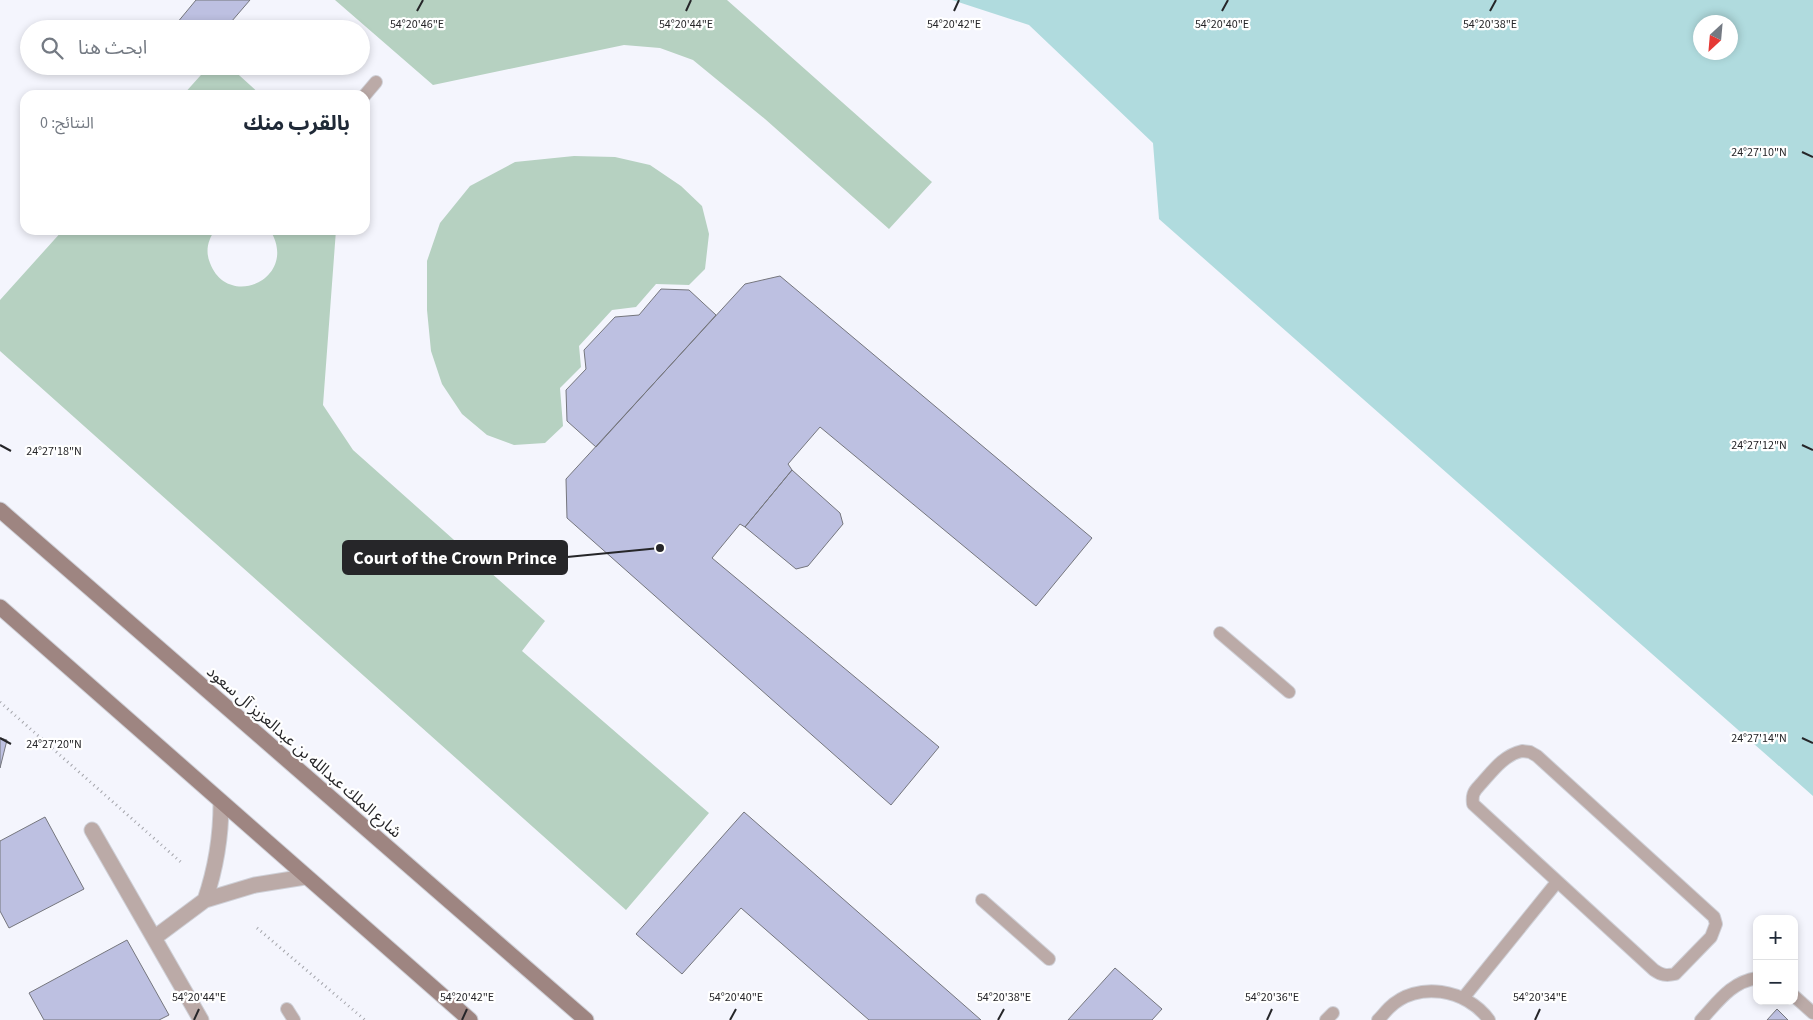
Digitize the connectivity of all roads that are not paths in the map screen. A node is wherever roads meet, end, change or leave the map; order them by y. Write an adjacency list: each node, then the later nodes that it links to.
1 (376, 82): 2 (lane)
2 (369, 90)
3 (0, 510): 23 (main road, شارع الملك عبدالله بن عبدالعزيز آل سعود)
4 (0, 607): 7 (main road)
5 (1220, 633): 6 (lane)
6 (1288, 692)
7 (221, 803): 9 (main road); 11 (street)
8 (92, 830): 13 (street)
9 (305, 877): 11 (street); 22 (main road)
10 (1557, 882): 10 (lane); 16 (lane)
11 (205, 900): 13 (street)
12 (982, 900): 14 (lane)
13 (154, 938): 20 (street)
14 (1049, 959)
15 (1753, 979): 26 (lane)
16 (1464, 998): 24 (lane); 25 (lane)
17 (1798, 1000): 19 (lane)
18 (287, 1009): 21 (lane)
19 (1813, 1013)
20 (201, 1020)
21 (294, 1020)
22 (470, 1020)
23 (586, 1020)
24 (1378, 1020)
25 (1489, 1020)
26 (1701, 1020)

